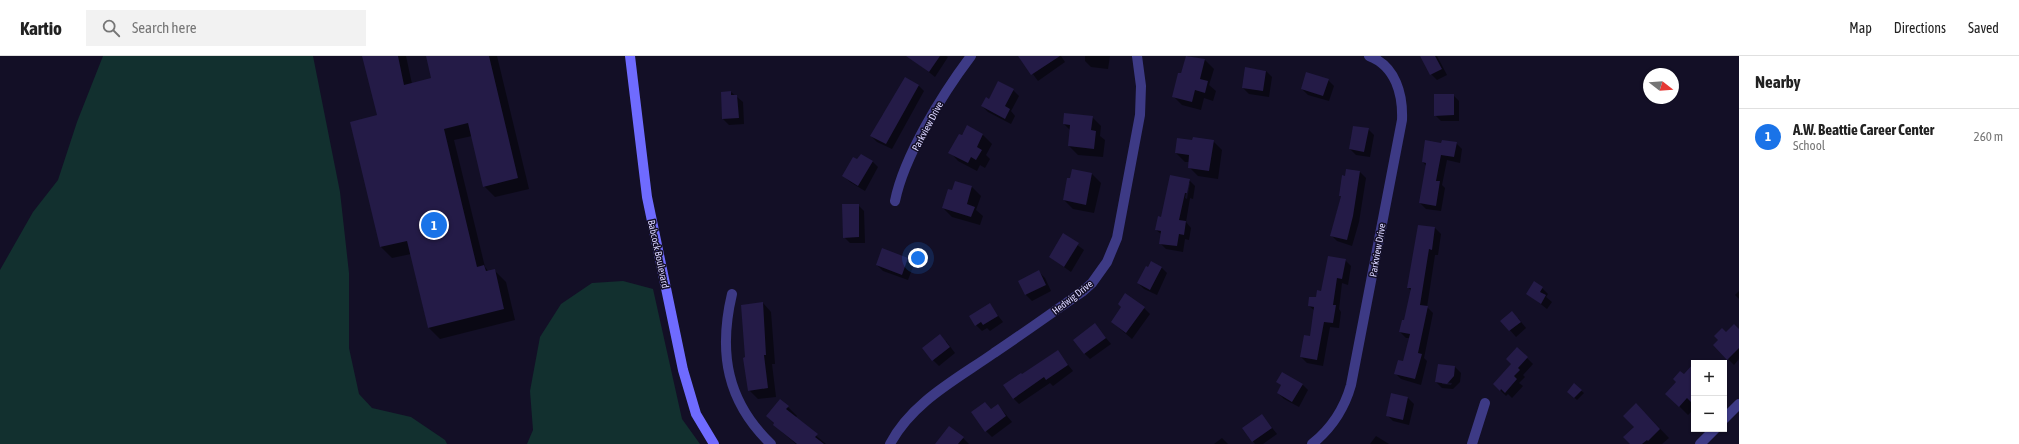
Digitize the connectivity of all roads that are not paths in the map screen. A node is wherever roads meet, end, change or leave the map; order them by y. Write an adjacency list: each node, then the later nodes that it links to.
1 (630, 56): 11 (main road, Babcock Boulevard)
2 (971, 56): 5 (street, Parkview Drive)
3 (1137, 56): 13 (street, Hedwig Drive)
4 (1369, 56): 14 (street, Parkview Drive)
5 (895, 201)
6 (732, 294): 12 (street)
7 (1485, 402): 15 (street)
8 (1739, 404): 9 (street)
9 (1727, 416)
10 (1712, 432): 16 (street)
11 (714, 444)
12 (771, 444)
13 (890, 444)
14 (1312, 444)
15 (1472, 444)
16 (1700, 444)

